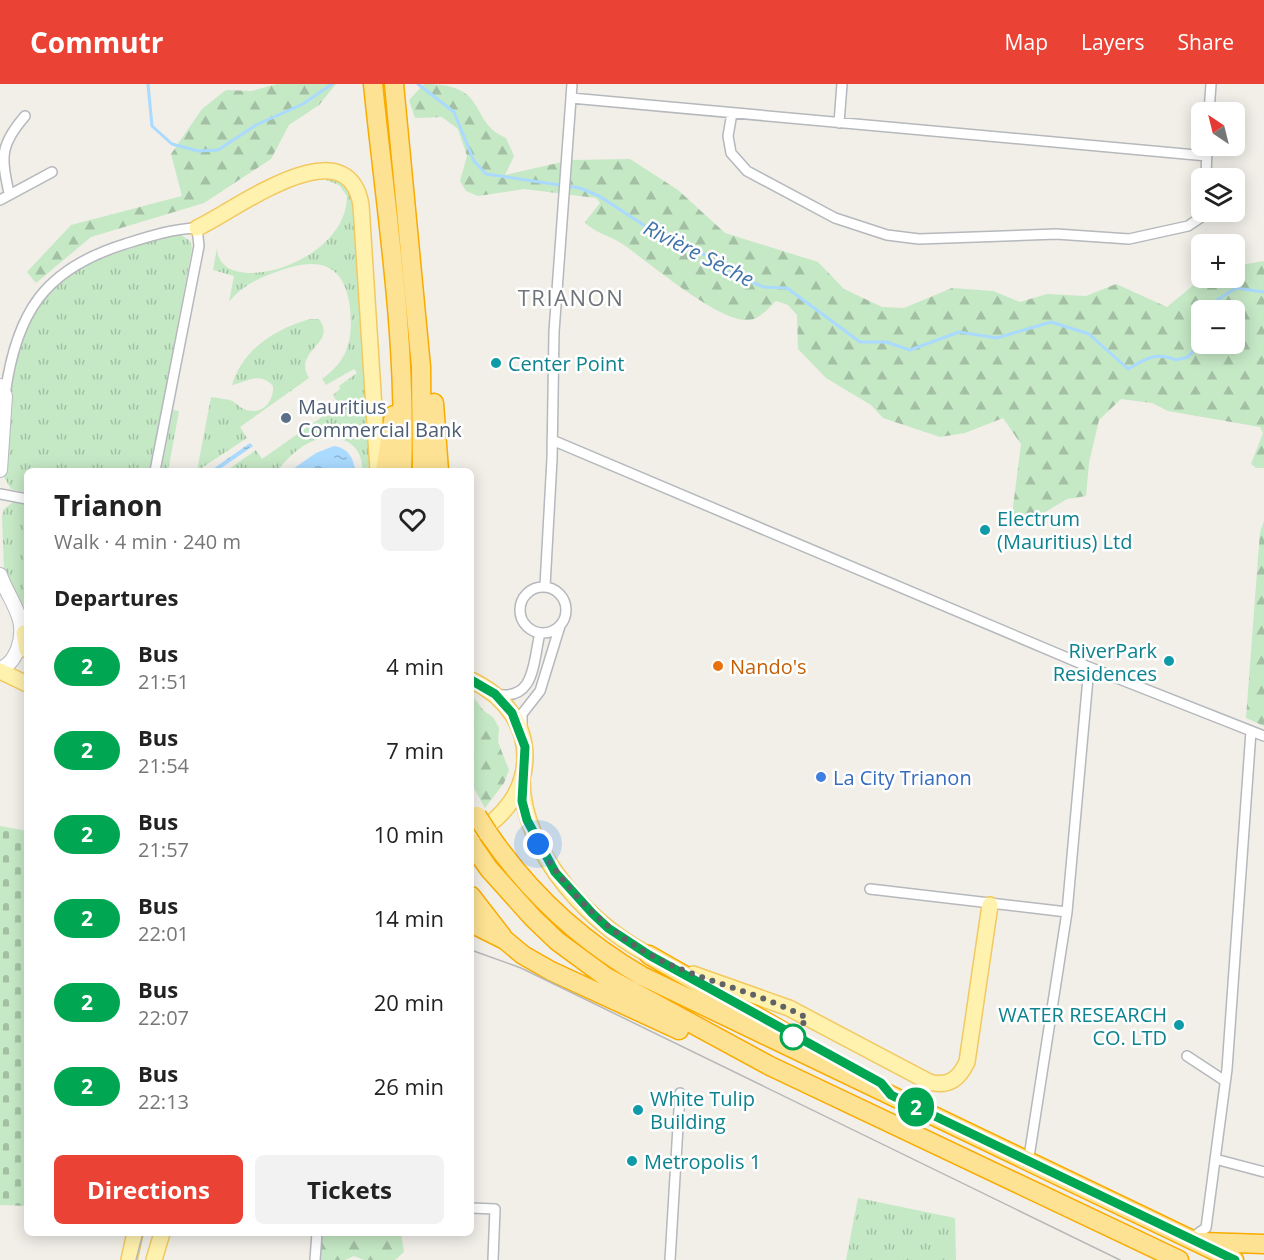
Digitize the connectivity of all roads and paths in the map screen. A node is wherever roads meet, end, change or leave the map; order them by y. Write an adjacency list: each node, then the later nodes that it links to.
1 (572, 84): 6 (street)
2 (842, 84): 10 (street)
3 (1211, 84): 7 (street)
4 (395, 86): 17 (highway)
5 (373, 88): 18 (highway)
6 (571, 98): 8 (street); 20 (street)
7 (1210, 102)
8 (732, 113): 10 (street); 15 (street)
9 (25, 116): 13 (street)
10 (839, 123): 11 (street)
11 (1191, 150)
12 (52, 172): 13 (street)
13 (9, 193): 14 (street)
14 (0, 200)
15 (1194, 222)
16 (197, 228): 19 (street); 21 (street); 22 (main road)
17 (414, 283): 25 (highway); 26 (highway)
18 (402, 366): 23 (highway); 24 (highway)
19 (2, 391): 27 (street)
20 (552, 440): 31 (street); 35 (street)
21 (156, 468)
22 (378, 468)
23 (385, 468)
24 (402, 468)
25 (422, 468)
26 (439, 468)
27 (0, 470)
28 (0, 494): 29 (street)
29 (24, 498)
30 (0, 575): 33 (street)
31 (545, 586): 32 (street); 34 (street)
32 (560, 626): 34 (street); 41 (street)
33 (24, 633): 36 (street)
34 (540, 633): 39 (street)
35 (1089, 667): 40 (street); 50 (street)
36 (0, 670): 37 (main road)
37 (24, 682)
38 (474, 682): 39 (main road)
39 (495, 694): 41 (main road)
40 (1251, 731): 42 (street); 56 (street)
41 (522, 736): 43 (main road)
42 (1264, 736)
43 (522, 780): 45 (main road); 53 (main road)
44 (474, 810): 45 (highway, bridge)
45 (480, 834): 58 (highway)
46 (474, 847): 55 (highway)
47 (870, 889): 49 (street)
48 (474, 900): 52 (highway)
49 (990, 904): 50 (street); 53 (main road)
50 (1067, 912): 59 (street)
51 (474, 924): 52 (highway)
52 (505, 940): 55 (highway)
53 (649, 955): 58 (highway)
54 (1187, 1056): 56 (street)
55 (770, 1066): 73 (highway)
56 (1225, 1081): 60 (street)
57 (680, 1093): 72 (street)
58 (891, 1095): 66 (highway)
59 (1029, 1157)
60 (1215, 1159): 61 (street); 66 (street)
61 (1264, 1172)
62 (474, 1208): 71 (street)
63 (133, 1236): 68 (main road)
64 (161, 1236): 69 (main road)
65 (317, 1236): 70 (street)
66 (1196, 1240): 67 (highway); 74 (highway)
67 (1264, 1244)
68 (129, 1260)
69 (154, 1260)
70 (315, 1260)
71 (493, 1260)
72 (670, 1260)
73 (1179, 1260)
74 (1234, 1260)

